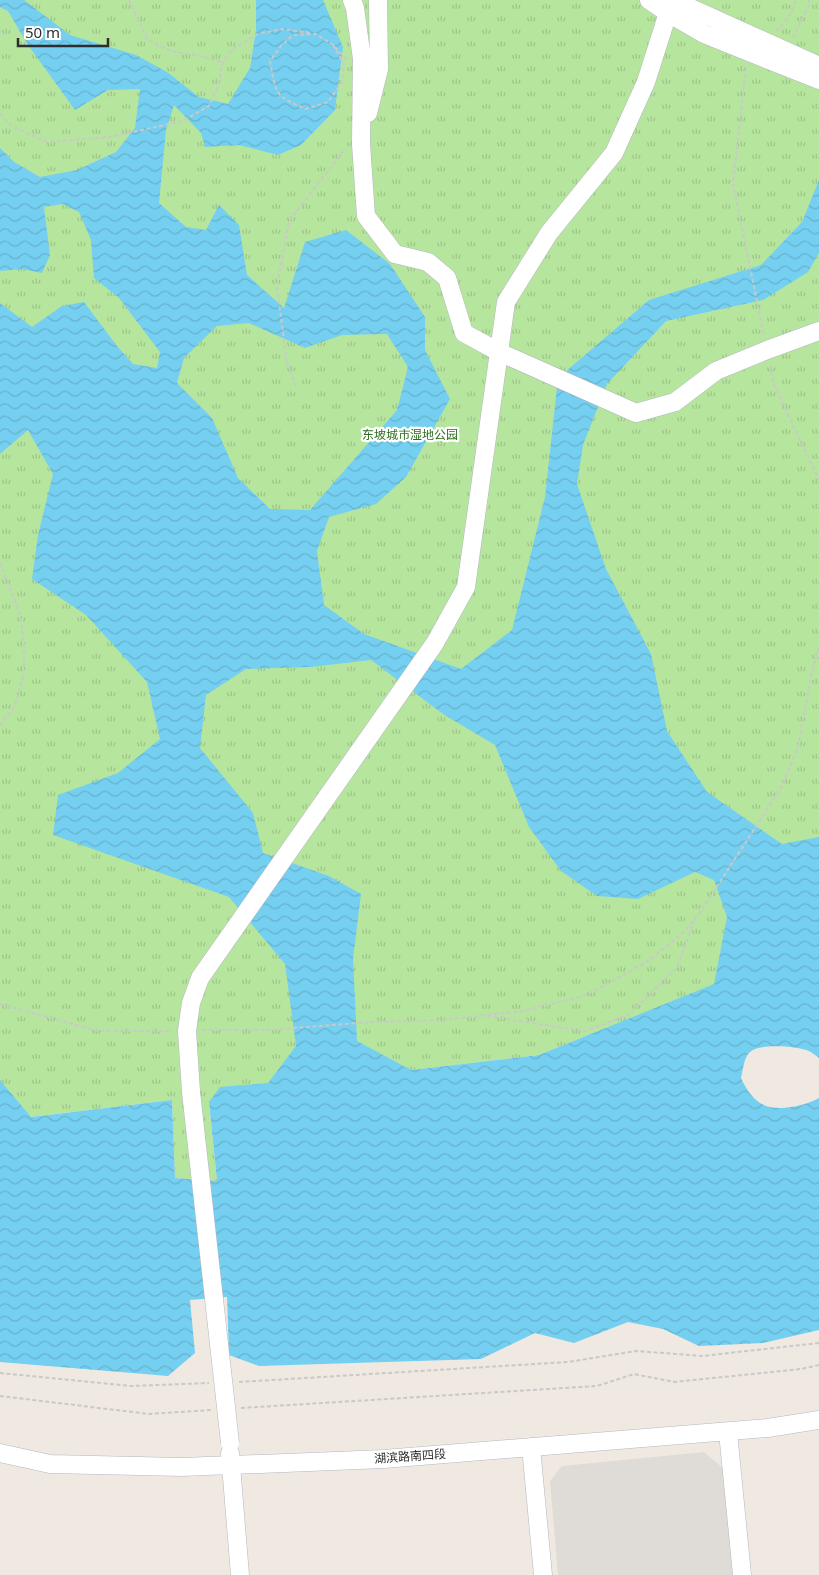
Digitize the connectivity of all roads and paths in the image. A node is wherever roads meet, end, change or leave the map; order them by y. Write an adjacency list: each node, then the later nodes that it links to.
1 (129, 0): 14 (path)
2 (352, 0): 18 (street)
3 (378, 0): 18 (street)
4 (649, 0): 7 (street)
5 (796, 0): 9 (path)
6 (809, 0): 12 (path)
7 (674, 3): 9 (street); 11 (street); 21 (street)
8 (316, 34): 10 (path); 10 (path); 14 (path)
9 (766, 42): 12 (street)
10 (333, 45): 13 (path)
11 (747, 51): 16 (street); 20 (path)
12 (786, 51): 15 (street)
13 (348, 61)
14 (223, 62): 17 (path)
15 (819, 66)
16 (819, 80)
17 (0, 114)
18 (354, 146): 21 (street); 22 (path)
19 (819, 331): 20 (street)
20 (767, 350): 21 (street); 23 (path)
21 (500, 352): 30 (street)
22 (296, 386)
23 (819, 480)
24 (0, 563): 26 (path)
25 (819, 646): 27 (path)
26 (0, 724)
27 (694, 919): 29 (path); 29 (path)
28 (0, 1004): 30 (path)
29 (485, 1016): 30 (path)
30 (187, 1030): 43 (street, bridge)
31 (819, 1343): 35 (path)
32 (819, 1365): 37 (path)
33 (0, 1373): 34 (path)
34 (215, 1383)
35 (233, 1383)
36 (0, 1396): 38 (path)
37 (239, 1408)
38 (219, 1410)
39 (819, 1420): 40 (street, 湖滨路南四段)
40 (728, 1432): 41 (street, 湖滨路南四段); 46 (street)
41 (531, 1447): 43 (street, 湖滨路南四段); 45 (street)
42 (0, 1453): 43 (street, 湖滨路南四段)
43 (230, 1464): 44 (street)
44 (240, 1575)
45 (543, 1575)
46 (742, 1575)

